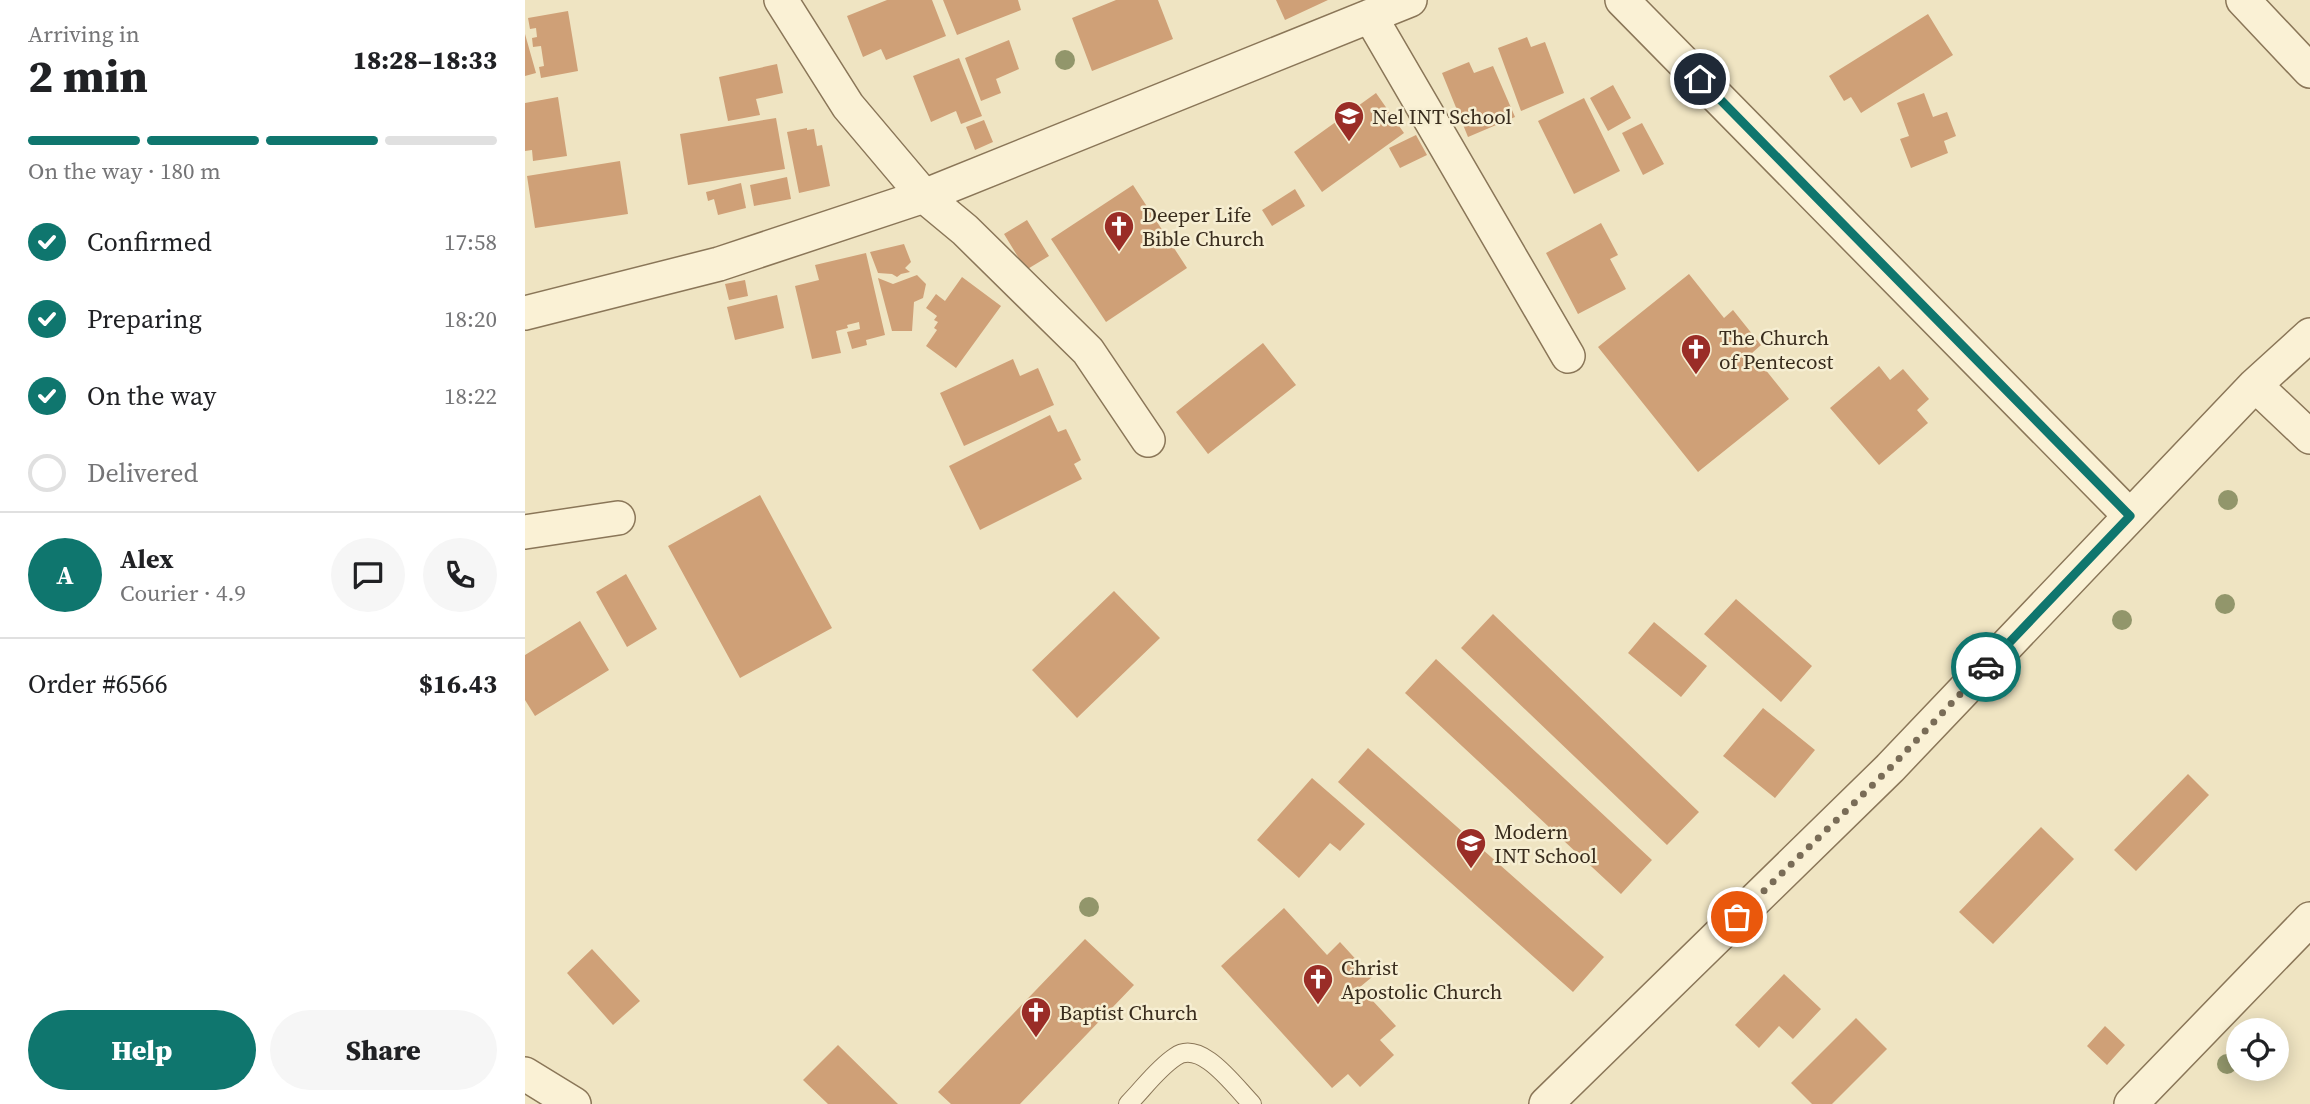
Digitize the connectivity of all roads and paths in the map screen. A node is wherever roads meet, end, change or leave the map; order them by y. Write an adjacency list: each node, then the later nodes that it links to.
1 (781, 0): 7 (street)
2 (1410, 0): 5 (street)
3 (1622, 0): 14 (street)
4 (2243, 0): 6 (street)
5 (1370, 16): 7 (street); 10 (street)
6 (2310, 71)
7 (924, 196): 8 (street); 13 (street)
8 (525, 313)
9 (2310, 335): 11 (street)
10 (1568, 356)
11 (2255, 385): 12 (street); 14 (street)
12 (2310, 437)
13 (1148, 440)
14 (2130, 516): 22 (street)
15 (618, 518): 16 (street)
16 (525, 532)
17 (2310, 919): 23 (street)
18 (525, 1074): 19 (street)
19 (574, 1104)
20 (1128, 1104): 21 (lane)
21 (1252, 1104)
22 (1546, 1104)
23 (2131, 1104)

